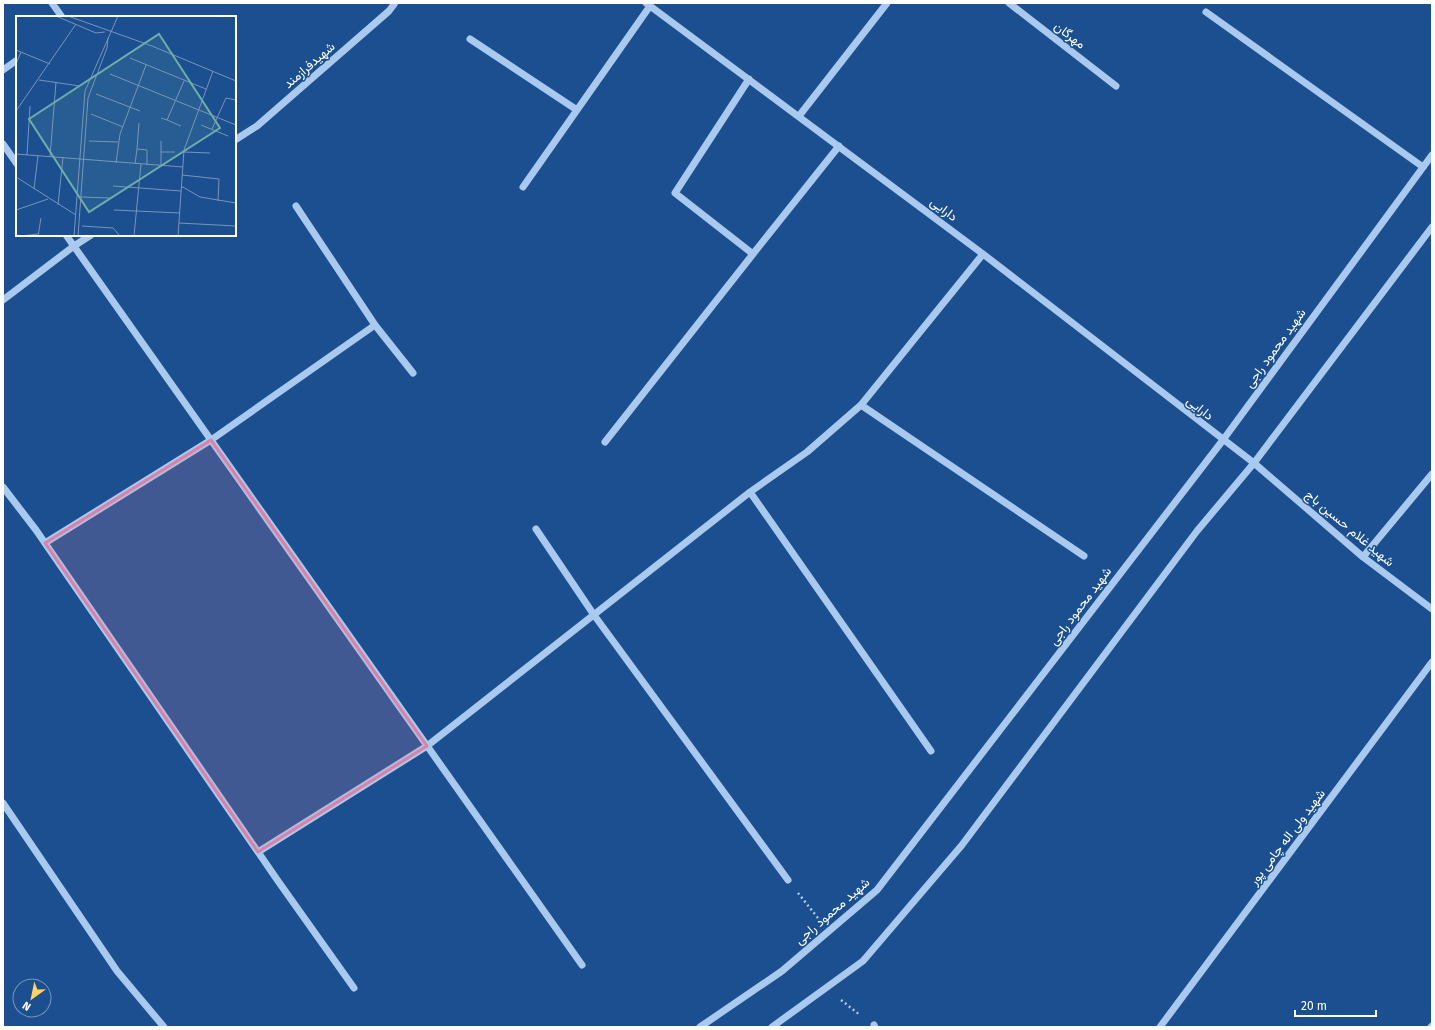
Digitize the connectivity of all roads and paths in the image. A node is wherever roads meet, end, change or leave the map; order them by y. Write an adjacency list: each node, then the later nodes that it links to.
1 (52, 3): 7 (street)
2 (395, 3): 15 (street, شهیدفرازمند)
3 (887, 3): 14 (street)
4 (1009, 3): 12 (street, مهرگان)
5 (648, 4): 11 (street, دارایی); 13 (street)
6 (1206, 12): 20 (street)
7 (61, 16)
8 (470, 39): 13 (street)
9 (16, 61): 10 (street)
10 (3, 70)
11 (749, 79): 14 (street, دارایی); 27 (street)
12 (1116, 86)
13 (577, 110): 21 (street)
14 (799, 116): 17 (street, دارایی)
15 (236, 139)
16 (3, 144): 19 (street)
17 (839, 146): 27 (street); 28 (street, دارایی)
18 (1432, 155): 20 (street, شهید محمود راجی)
19 (16, 163)
20 (1423, 166): 34 (street, شهید محمود راجی)
21 (523, 187)
22 (296, 206): 30 (street)
23 (1432, 227): 36 (street)
24 (67, 236): 26 (street)
25 (89, 236): 26 (street)
26 (74, 246): 29 (street); 33 (street)
27 (753, 254): 35 (street)
28 (983, 254): 32 (street); 34 (street, دارایی)
29 (3, 300)
30 (375, 325): 31 (street); 33 (street)
31 (413, 373)
32 (861, 405): 39 (street); 42 (street)
33 (211, 440): 41 (street); 47 (street)
34 (1223, 440): 36 (street, دارایی); 52 (street, شهید محمود راجی)
35 (605, 442)
36 (1254, 464): 43 (street, شهید غلام حسین باج); 55 (street)
37 (1432, 474): 43 (street)
38 (3, 487): 41 (street)
39 (750, 492): 45 (street); 48 (street)
40 (536, 529): 45 (street)
41 (45, 543): 50 (street)
42 (1084, 556)
43 (1363, 557): 44 (street, شهید غلام حسین باج)
44 (1432, 608)
45 (594, 615): 47 (street); 51 (street)
46 (1432, 662): 60 (street, شهید ولی اله چامی پور)
47 (427, 746): 50 (street); 53 (street)
48 (931, 751)
49 (3, 803): 57 (street)
50 (258, 852): 54 (street)
51 (788, 880): 52 (path)
52 (829, 931): 58 (street, شهید محمود راجی)
53 (582, 965)
54 (354, 988)
55 (826, 988): 56 (path); 59 (street)
56 (874, 1026)
57 (164, 1027)
58 (700, 1027)
59 (772, 1027)
60 (1160, 1027)

